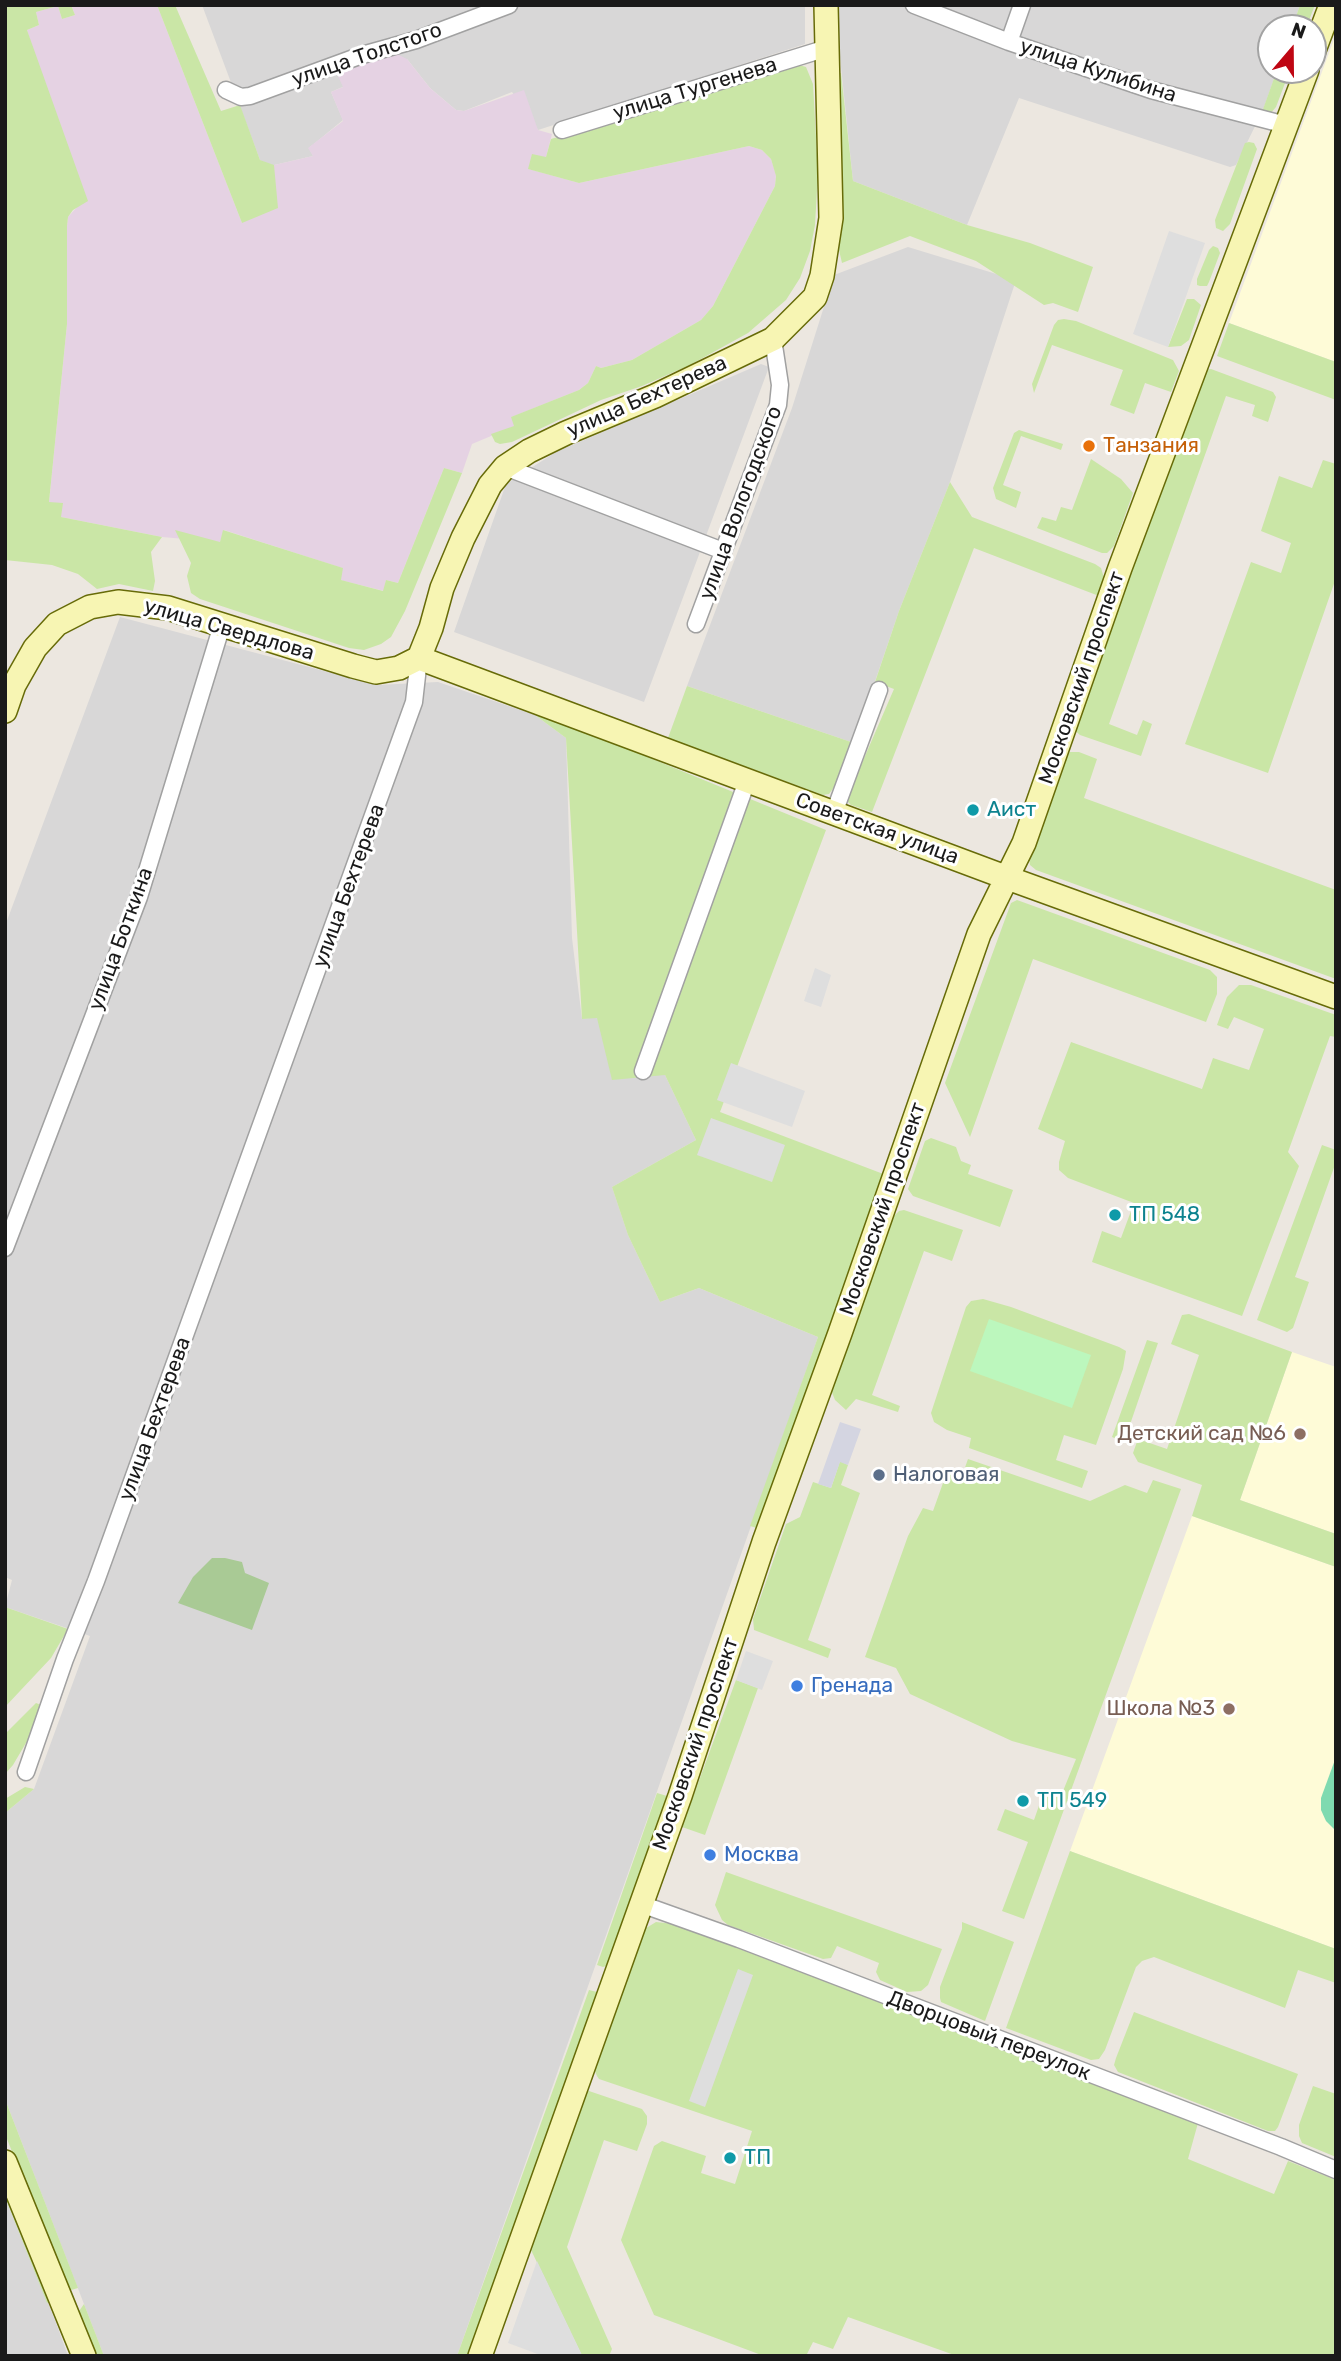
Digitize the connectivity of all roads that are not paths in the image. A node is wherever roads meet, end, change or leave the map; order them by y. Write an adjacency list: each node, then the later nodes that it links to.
1 (509, 5): 8 (street, улица Толстого)
2 (825, 5): 6 (street, улица Бехтерева)
3 (914, 5): 5 (street, улица Кулибина)
4 (1022, 5): 5 (street)
5 (1009, 42): 9 (street, улица Кулибина)
6 (827, 48): 10 (street, улица Тургенева); 11 (street, улица Бехтерева)
7 (1302, 84): 9 (street, Московский проспект)
8 (226, 90)
9 (1286, 125): 21 (street, Московский проспект)
10 (562, 130)
11 (773, 339): 12 (street, улица Бехтерева); 13 (street, улица Вологодского)
12 (505, 467): 13 (street); 16 (street, улица Бехтерева)
13 (723, 551): 14 (street, улица Вологодского)
14 (696, 624)
15 (222, 625): 16 (street, улица Свердлова); 18 (street, улица Свердлова); 24 (street, улица Боткина)
16 (419, 658): 19 (street, Советская улица); 25 (street, улица Бехтерева)
17 (879, 690): 20 (street)
18 (5, 711)
19 (747, 781): 20 (street, Советская улица); 23 (street)
20 (834, 813): 21 (street, Советская улица)
21 (1005, 877): 22 (street, Советская улица); 26 (street, Московский проспект)
22 (1336, 997)
23 (643, 1071)
24 (5, 1248)
25 (26, 1772)
26 (642, 1904): 28 (street, Дворцовый переулок); 30 (street, Московский проспект)
27 (5, 2162): 29 (street)
28 (1336, 2170)
29 (85, 2356)
30 (481, 2356)

